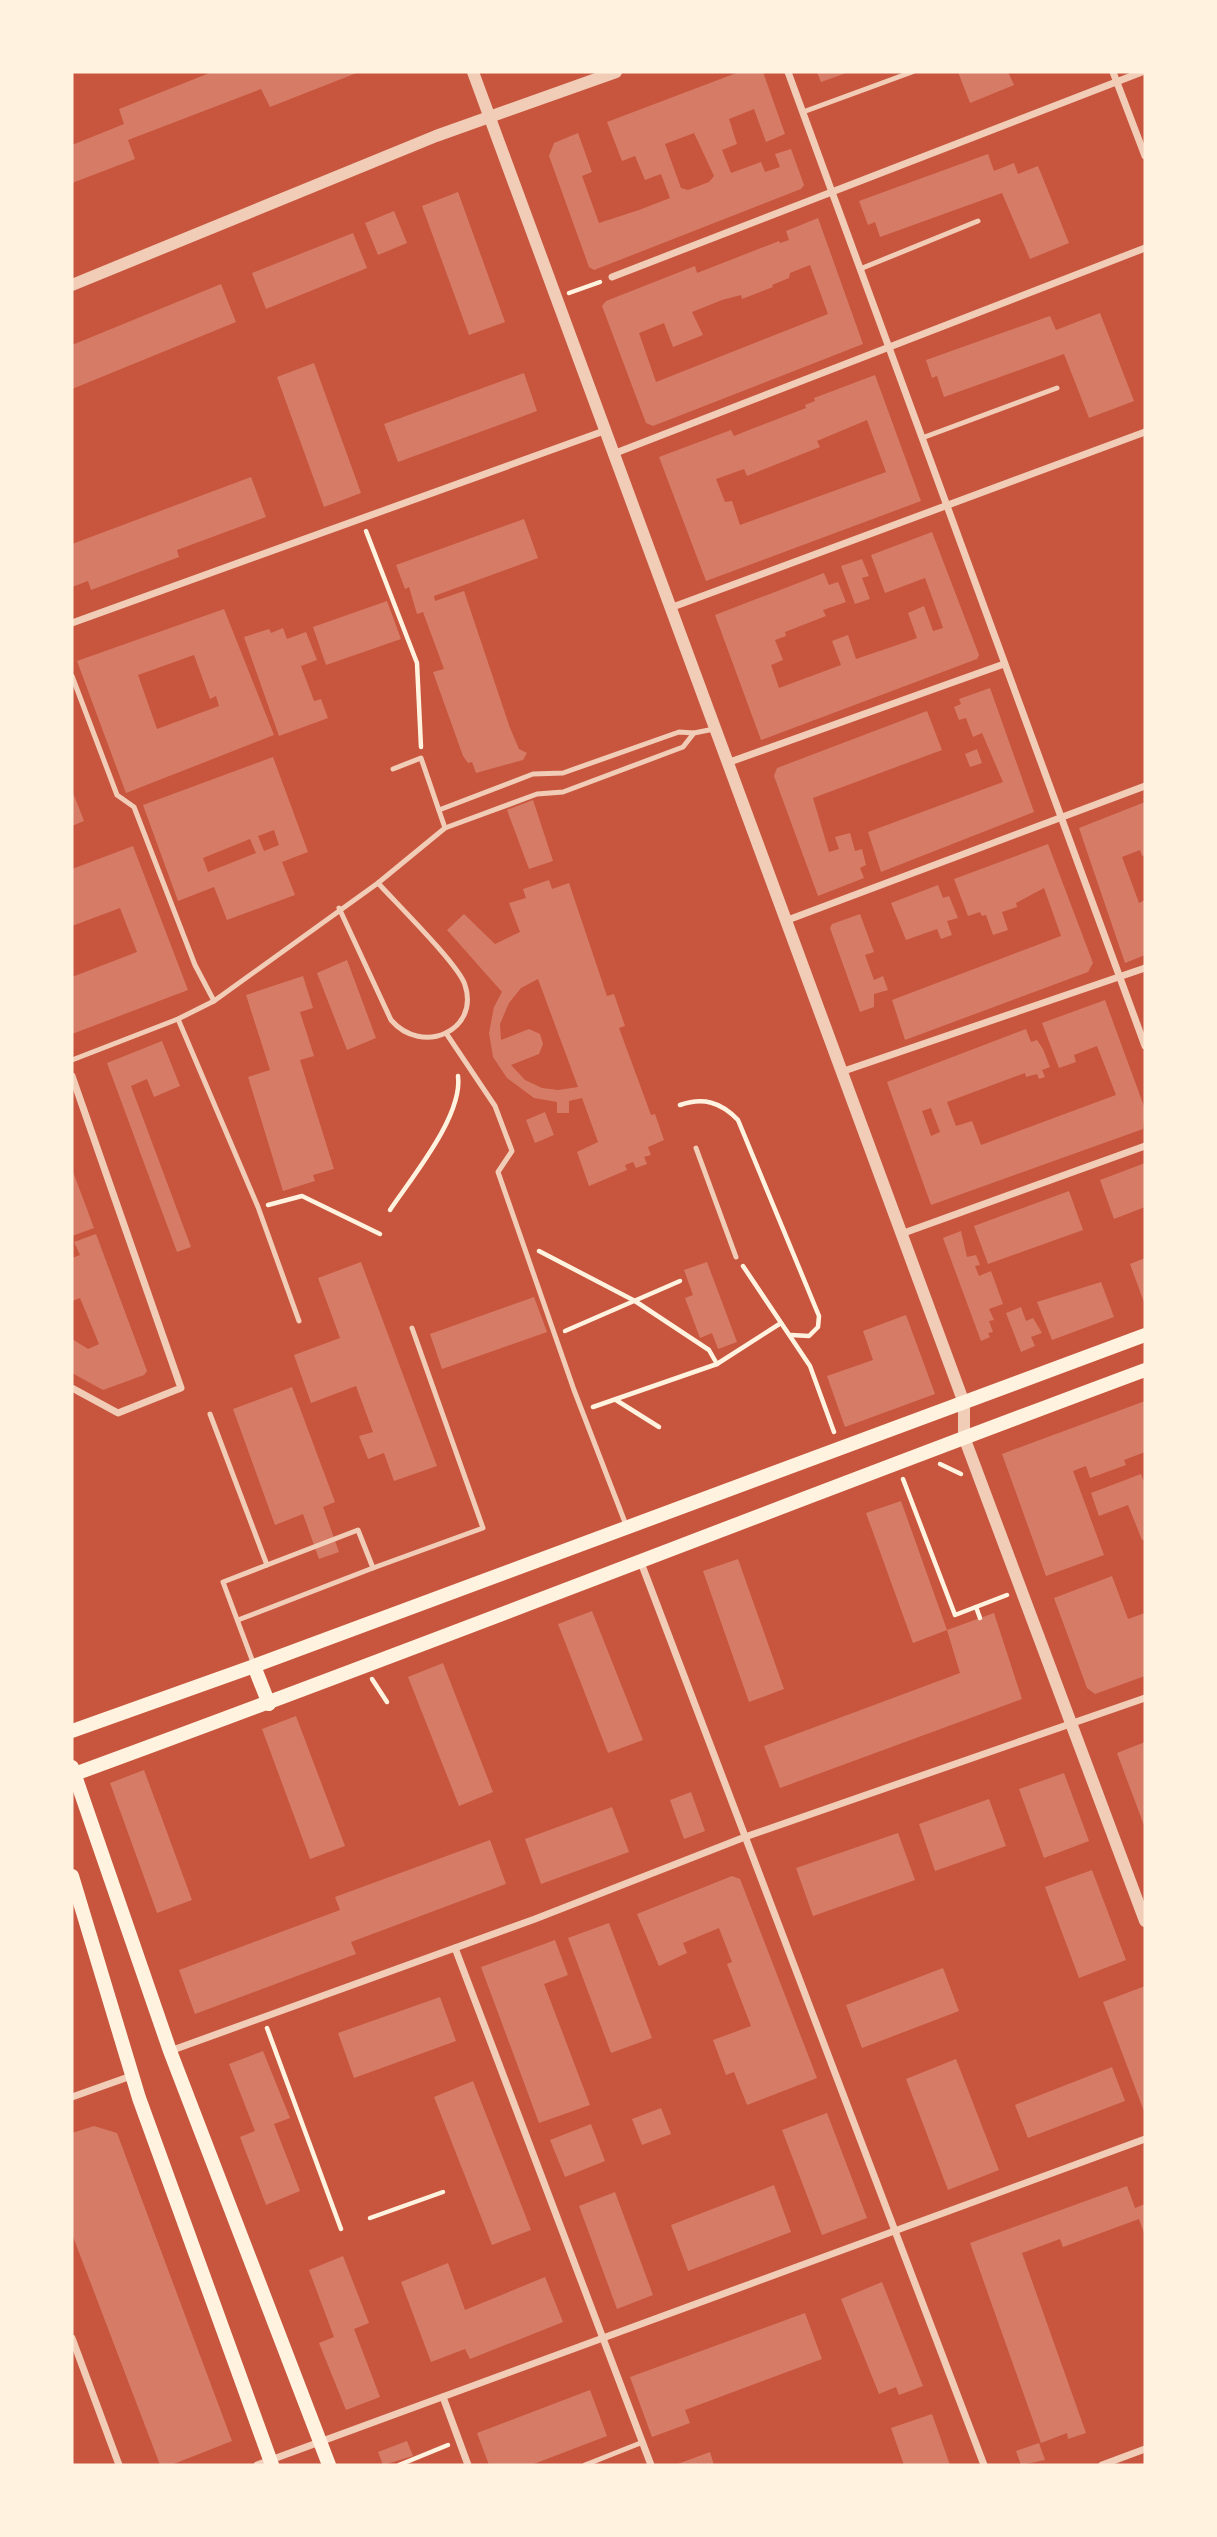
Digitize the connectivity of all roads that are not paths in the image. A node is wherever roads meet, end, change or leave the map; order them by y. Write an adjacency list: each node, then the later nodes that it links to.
1 (472, 72): 9 (street)
2 (616, 72): 9 (street)
3 (788, 72): 8 (street)
4 (912, 72): 8 (lane)
5 (1114, 72): 7 (street)
6 (1142, 72): 7 (street)
7 (1117, 81): 10 (street); 11 (street)
8 (803, 112): 11 (street)
9 (488, 118): 16 (street); 19 (street)
10 (1145, 156)
11 (832, 191): 14 (street); 15 (street)
12 (978, 221): 14 (lane)
13 (1145, 248): 17 (street)
14 (860, 269): 17 (street)
15 (612, 277)
16 (72, 285)
17 (889, 349): 21 (street); 22 (street)
18 (1057, 388): 21 (lane)
19 (604, 431): 22 (street); 25 (street)
20 (1145, 432): 23 (street)
21 (922, 438): 23 (street)
22 (612, 454): 24 (street)
23 (947, 506): 24 (street); 26 (street)
24 (669, 608): 28 (street)
25 (72, 623)
26 (1004, 664): 30 (street); 34 (street)
27 (72, 676): 41 (lane)
28 (714, 729): 29 (lane); 30 (street)
29 (694, 733): 33 (lane); 35 (lane)
30 (727, 763): 38 (street)
31 (393, 769): 33 (lane)
32 (1145, 786): 34 (street)
33 (439, 810): 35 (lane)
34 (1061, 817): 38 (street); 40 (street)
35 (445, 828): 36 (lane)
36 (378, 883): 37 (lane); 43 (lane)
37 (339, 908): 41 (lane); 43 (lane)
38 (785, 921): 46 (street)
39 (1145, 968): 40 (street)
40 (1120, 977): 44 (street); 46 (street)
41 (214, 1001): 42 (lane)
42 (178, 1019): 45 (lane); 52 (lane)
43 (446, 1033): 60 (lane)
44 (1145, 1045)
45 (72, 1060)
46 (841, 1072): 50 (street)
47 (72, 1076): 56 (street)
48 (1145, 1146): 50 (street)
49 (696, 1148): 51 (lane)
50 (901, 1234): 57 (street)
51 (736, 1257)
52 (299, 1321)
53 (412, 1328): 63 (lane)
54 (1145, 1335): 57 (main road)
55 (1145, 1370): 59 (main road)
56 (72, 1388)
57 (964, 1404): 59 (street); 60 (main road)
58 (210, 1414): 62 (lane)
59 (964, 1437): 61 (main road); 68 (street)
60 (627, 1528): 65 (main road)
61 (640, 1559): 67 (main road); 71 (street)
62 (267, 1565): 63 (lane); 64 (lane)
63 (373, 1568): 64 (lane)
64 (238, 1620): 65 (lane)
65 (254, 1666): 67 (main road); 69 (main road)
66 (1145, 1698): 68 (street)
67 (269, 1704): 70 (main road)
68 (1072, 1725): 71 (street); 73 (street)
69 (72, 1731)
70 (73, 1772): 75 (main road)
71 (745, 1838): 74 (street); 79 (street)
72 (72, 1876): 76 (main road)
73 (1145, 1921)
74 (455, 1948): 75 (street); 81 (street)
75 (170, 2051): 83 (main road)
76 (134, 2075): 77 (street); 86 (main road)
77 (72, 2096)
78 (1145, 2139): 79 (street)
79 (895, 2231): 81 (street); 92 (street)
80 (72, 2338): 87 (street)
81 (602, 2338): 82 (street); 84 (street)
82 (443, 2397): 83 (street); 89 (street)
83 (320, 2442): 86 (street); 88 (main road)
84 (643, 2442): 90 (lane); 91 (street)
85 (1145, 2449): 93 (street)
86 (266, 2464)
87 (119, 2465)
88 (329, 2465)
89 (468, 2465)
90 (585, 2465)
91 (652, 2465)
92 (984, 2465)
93 (1102, 2465)

